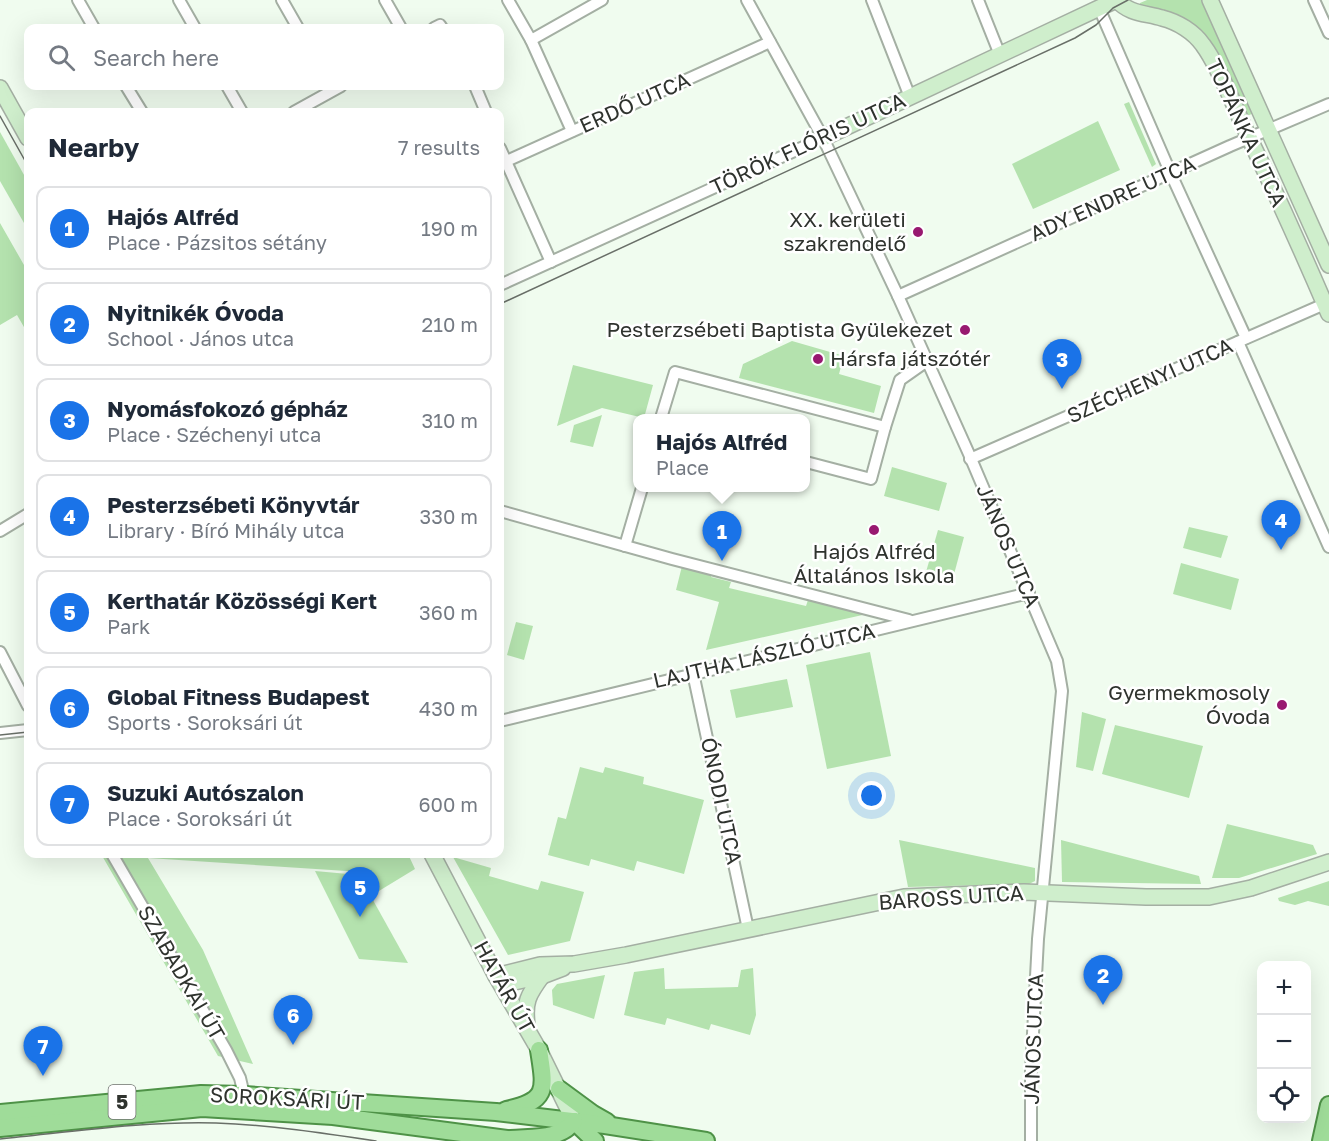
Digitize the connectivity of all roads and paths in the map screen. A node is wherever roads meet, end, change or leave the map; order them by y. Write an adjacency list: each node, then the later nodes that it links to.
1 (78, 0): 14 (street)
2 (179, 0): 15 (street)
3 (282, 0): 16 (street)
4 (385, 0): 17 (street)
5 (508, 0): 19 (street)
6 (602, 0): 19 (street)
7 (747, 0): 20 (street, JÁNOS UTCA)
8 (872, 0): 27 (street)
9 (978, 0): 21 (street)
10 (1116, 0): 13 (street, TÖRÖK FLÓRIS UTCA); 37 (street, TOPÁNKA UTCA)
11 (1210, 0): 35 (street, TOPÁNKA UTCA)
12 (1314, 0): 18 (street)
13 (1099, 8): 21 (street, TÖRÖK FLÓRIS UTCA); 40 (street)
14 (92, 24)
15 (193, 24)
16 (296, 24)
17 (399, 24)
18 (1329, 33)
19 (531, 40): 34 (street)
20 (770, 42): 34 (street, ERDŐ UTCA); 36 (street, JÁNOS UTCA)
21 (1000, 56): 27 (street, TÖRÖK FLÓRIS UTCA)
22 (0, 88): 33 (street)
23 (128, 90): 29 (street)
24 (229, 90): 30 (street)
25 (331, 90): 31 (street)
26 (477, 90): 32 (street)
27 (910, 97): 36 (street, TÖRÖK FLÓRIS UTCA)
28 (1329, 105): 35 (street, ADY ENDRE UTCA)
29 (140, 108)
30 (240, 108)
31 (301, 108)
32 (484, 108)
33 (24, 131)
34 (572, 131): 38 (street, ERDŐ UTCA)
35 (1267, 131): 37 (street, ADY ENDRE UTCA); 42 (street, TOPÁNKA UTCA)
36 (823, 138): 41 (street, TÖRÖK FLÓRIS UTCA); 44 (street, JÁNOS UTCA)
37 (1250, 138): 40 (street, ADY ENDRE UTCA); 45 (street, TOPÁNKA UTCA)
38 (504, 162)
39 (504, 167): 41 (street)
40 (1171, 174): 44 (street, ADY ENDRE UTCA); 46 (street)
41 (551, 262): 43 (street, TÖRÖK FLÓRIS UTCA)
42 (1329, 265)
43 (504, 283)
44 (898, 296): 47 (street, JÁNOS UTCA)
45 (1328, 307): 46 (street, SZÉCHENYI UTCA)
46 (1242, 340): 50 (street, SZÉCHENYI UTCA); 57 (street)
47 (927, 361): 49 (street); 50 (street, JÁNOS UTCA)
48 (662, 414): 49 (street)
49 (885, 427): 51 (street)
50 (970, 459): 58 (street, JÁNOS UTCA)
51 (810, 463)
52 (641, 492): 56 (street)
53 (504, 512): 56 (street)
54 (24, 516): 55 (street)
55 (0, 531)
56 (625, 546): 59 (street)
57 (1329, 547)
58 (1029, 593): 59 (street, LAJTHA LÁSZLÓ UTCA); 71 (street, JÁNOS UTCA)
59 (913, 621): 61 (street, LAJTHA LÁSZLÓ UTCA)
60 (0, 652): 62 (street)
61 (693, 673): 65 (street, LAJTHA LÁSZLÓ UTCA); 72 (street, ÓNODI UTCA)
62 (17, 686): 63 (street); 64 (street)
63 (24, 692)
64 (24, 699)
65 (504, 719)
66 (24, 730): 67 (street)
67 (0, 733)
68 (114, 858): 79 (street, SZABADKAI ÚT)
69 (434, 858): 75 (street, HATÁR ÚT)
70 (1329, 862): 71 (street, BAROSS UTCA)
71 (1042, 892): 72 (street, BAROSS UTCA); 89 (street, JÁNOS UTCA)
72 (748, 929): 73 (street, BAROSS UTCA)
73 (574, 964): 74 (street, BAROSS UTCA); 75 (street, BAROSS UTCA)
74 (542, 976): 75 (street, BAROSS UTCA); 76 (street)
75 (499, 981): 76 (street, HATÁR ÚT)
76 (528, 1031): 77 (street, HATÁR ÚT)
77 (540, 1050): 78 (street, HATÁR ÚT); 81 (main road)
78 (559, 1089): 83 (street, HATÁR ÚT); 85 (main road)
79 (243, 1095): 81 (main road, SOROKSÁRI ÚT / 5); 82 (main road, SOROKSÁRI ÚT / 5)
80 (1329, 1105): 90 (main road)
81 (496, 1112): 83 (main road, SOROKSÁRI ÚT / 5)
82 (0, 1113)
83 (574, 1122): 85 (main road, 5); 86 (main road, SOROKSÁRI ÚT); 87 (main road)
84 (0, 1128): 86 (main road, SOROKSÁRI ÚT / 5)
85 (625, 1129): 88 (main road, 5)
86 (515, 1140)
87 (595, 1141)
88 (706, 1141)
89 (1031, 1141)
90 (1321, 1141)

